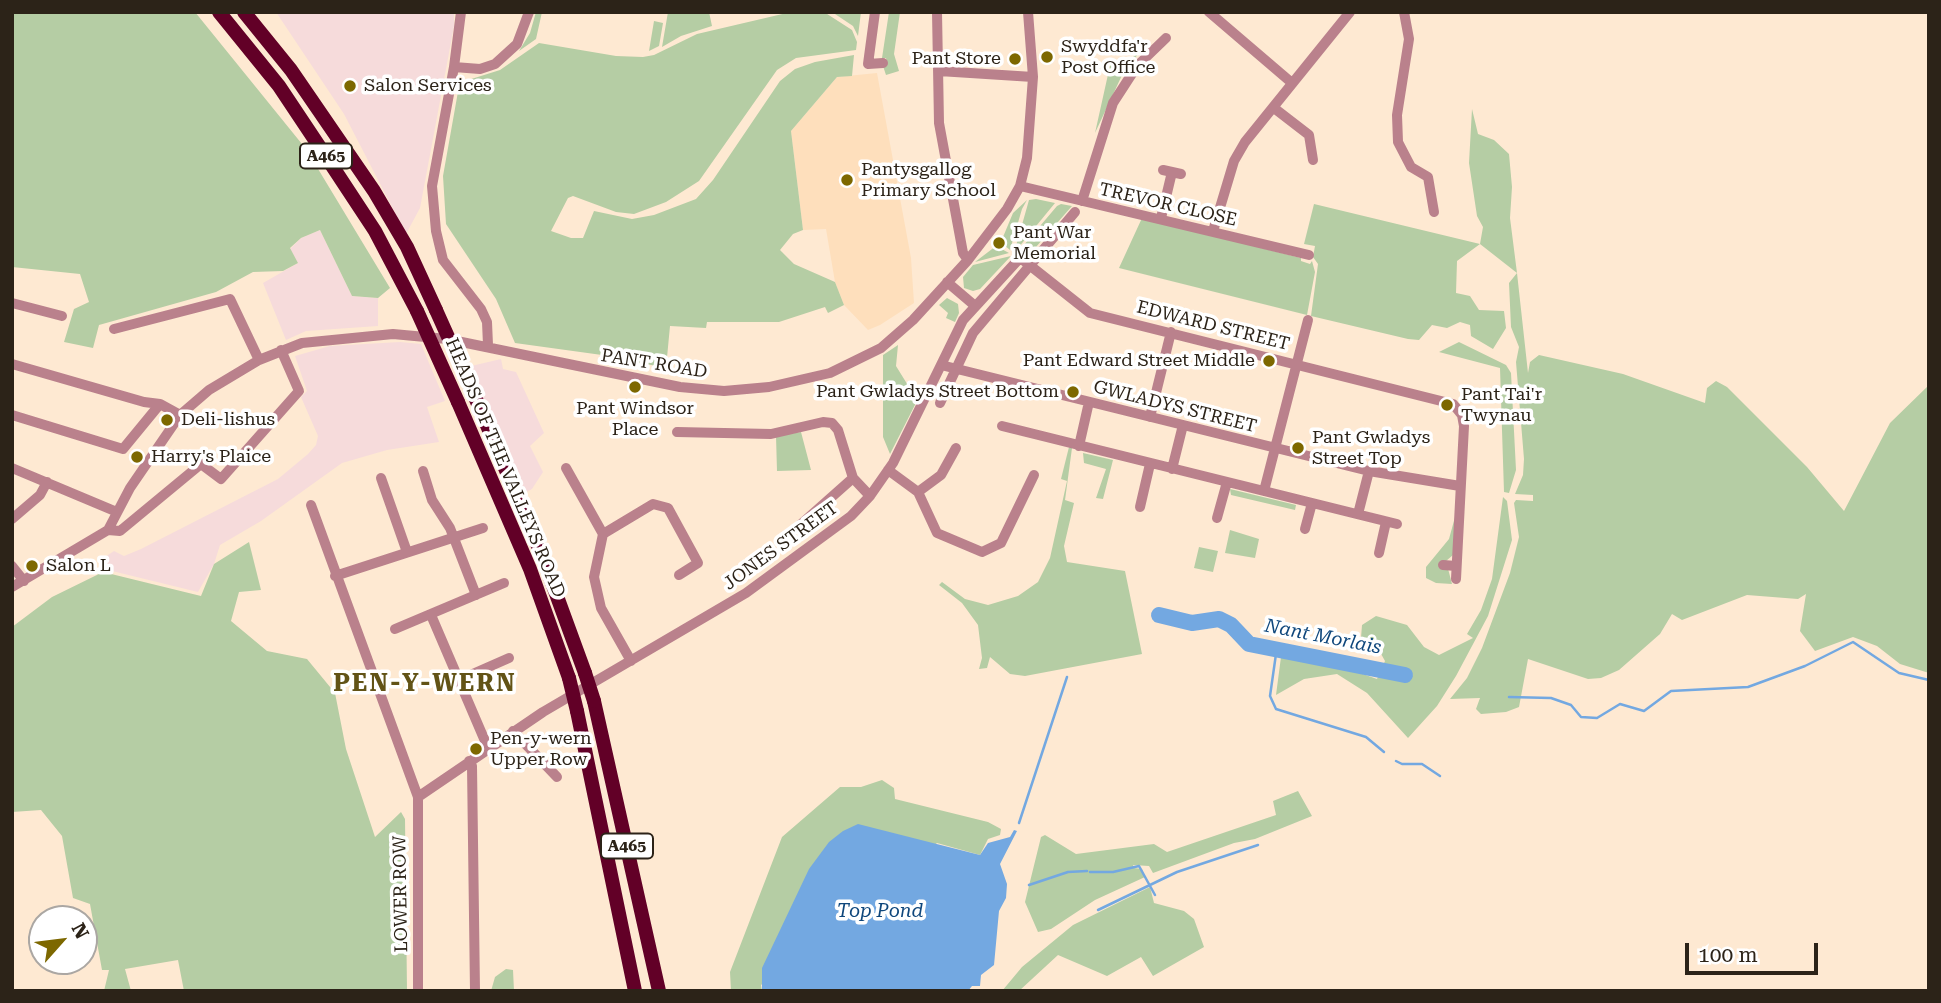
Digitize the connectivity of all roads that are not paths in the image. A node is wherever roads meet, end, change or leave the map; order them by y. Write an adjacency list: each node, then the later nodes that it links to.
1 (219, 12): 110 (highway, HEADS OF THE VALLEYS ROAD / A465, bridge)
2 (244, 12): 111 (highway, HEADS OF THE VALLEYS ROAD / A465, bridge)
3 (461, 12): 13 (street)
4 (529, 12): 13 (street)
5 (875, 12): 12 (street)
6 (937, 12): 14 (street)
7 (1028, 12): 15 (street, PANT ROAD)
8 (1209, 12): 16 (street)
9 (1404, 12): 23 (street)
10 (1344, 14): 16 (street)
11 (1166, 38): 21 (street)
12 (883, 63)
13 (454, 67): 36 (street)
14 (939, 71): 15 (street); 27 (street)
15 (1033, 77): 20 (street, PANT ROAD)
16 (1293, 83): 17 (street)
17 (1274, 108): 18 (street); 25 (street)
18 (1313, 160)
19 (1172, 172): 24 (street)
20 (1020, 187): 21 (street, TREVOR CLOSE); 27 (street, PANT ROAD)
21 (1082, 201): 24 (street, TREVOR CLOSE)
22 (1074, 212): 28 (street)
23 (1434, 212)
24 (1161, 218): 25 (street, TREVOR CLOSE)
25 (1213, 231): 26 (street, TREVOR CLOSE)
26 (1309, 255)
27 (968, 260): 29 (street, PANT ROAD)
28 (1029, 264): 31 (street, JONES STREET); 35 (street, EDWARD STREET); 42 (street)
29 (947, 282): 31 (street); 36 (street, PANT ROAD)
30 (12, 303): 32 (street)
31 (974, 305): 41 (street, JONES STREET)
32 (62, 316)
33 (1308, 320): 39 (street)
34 (114, 330): 38 (street)
35 (1171, 332): 39 (street, EDWARD STREET); 48 (street)
36 (488, 345): 37 (street, PANT ROAD)
37 (281, 350): 38 (street, PANT ROAD); 83 (street)
38 (259, 360): 47 (street, PANT ROAD)
39 (1297, 363): 53 (street); 67 (street, EDWARD STREET)
40 (12, 364): 45 (street)
41 (941, 365): 42 (street, GWLADYS STREET); 59 (street, JONES STREET)
42 (955, 369): 43 (street, GWLADYS STREET); 44 (street)
43 (1089, 402): 48 (street, GWLADYS STREET); 52 (street)
44 (940, 403)
45 (160, 404): 46 (street); 47 (street)
46 (12, 415)
47 (180, 415): 74 (street, PANT ROAD)
48 (1150, 417): 49 (street, GWLADYS STREET)
49 (1182, 425): 53 (street, GWLADYS STREET); 58 (street)
50 (1002, 426): 52 (street)
51 (677, 432): 64 (street)
52 (1079, 446): 55 (street)
53 (1275, 448): 61 (street, GWLADYS STREET); 68 (street)
54 (956, 449): 69 (street)
55 (1150, 464): 58 (street); 73 (street)
56 (12, 468): 65 (street)
57 (566, 468): 84 (street)
58 (1172, 469): 66 (street)
59 (888, 470): 69 (street); 70 (street, JONES STREET)
60 (423, 471): 85 (street)
61 (1369, 471): 67 (street, GWLADYS STREET); 75 (street)
62 (1034, 475): 69 (street)
63 (381, 478): 86 (street)
64 (853, 478): 70 (street); 80 (street)
65 (47, 482): 74 (street); 77 (street)
66 (1227, 482): 68 (street); 76 (street)
67 (1460, 486): 90 (street, EDWARD STREET)
68 (1264, 491): 71 (street)
69 (918, 492)
70 (870, 496): 101 (street, JONES STREET)
71 (1312, 503): 75 (street); 82 (street)
72 (310, 505): 92 (street)
73 (1140, 507)
74 (117, 512): 83 (street, PANT ROAD)
75 (1358, 514): 78 (street)
76 (1217, 518)
77 (12, 520)
78 (1386, 522): 79 (street); 87 (street)
79 (1397, 524)
80 (799, 526)
81 (484, 528): 85 (street)
82 (1305, 529)
83 (108, 530): 94 (street)
84 (603, 534): 91 (street); 101 (street)
85 (454, 538): 86 (street); 97 (street)
86 (407, 552): 92 (street)
87 (1379, 553)
88 (1443, 565): 90 (street)
89 (12, 566): 94 (street)
90 (1456, 566): 93 (street, EDWARD STREET)
91 (679, 575)
92 (335, 576): 107 (street)
93 (1456, 579)
94 (24, 580): 96 (street)
95 (504, 583): 97 (street)
96 (12, 587)
97 (476, 595): 98 (street)
98 (431, 615): 99 (street); 102 (street)
99 (396, 629)
100 (509, 658): 102 (street)
101 (631, 661): 103 (street, JONES STREET)
102 (459, 680): 104 (street)
103 (513, 731): 104 (street, JONES STREET); 106 (street)
104 (488, 748): 105 (street, JONES STREET)
105 (469, 761): 107 (street, JONES STREET); 109 (street)
106 (556, 777)
107 (418, 797): 108 (street, LOWER ROW)
108 (418, 991)
109 (475, 991)
110 (635, 991)
111 (659, 991)

